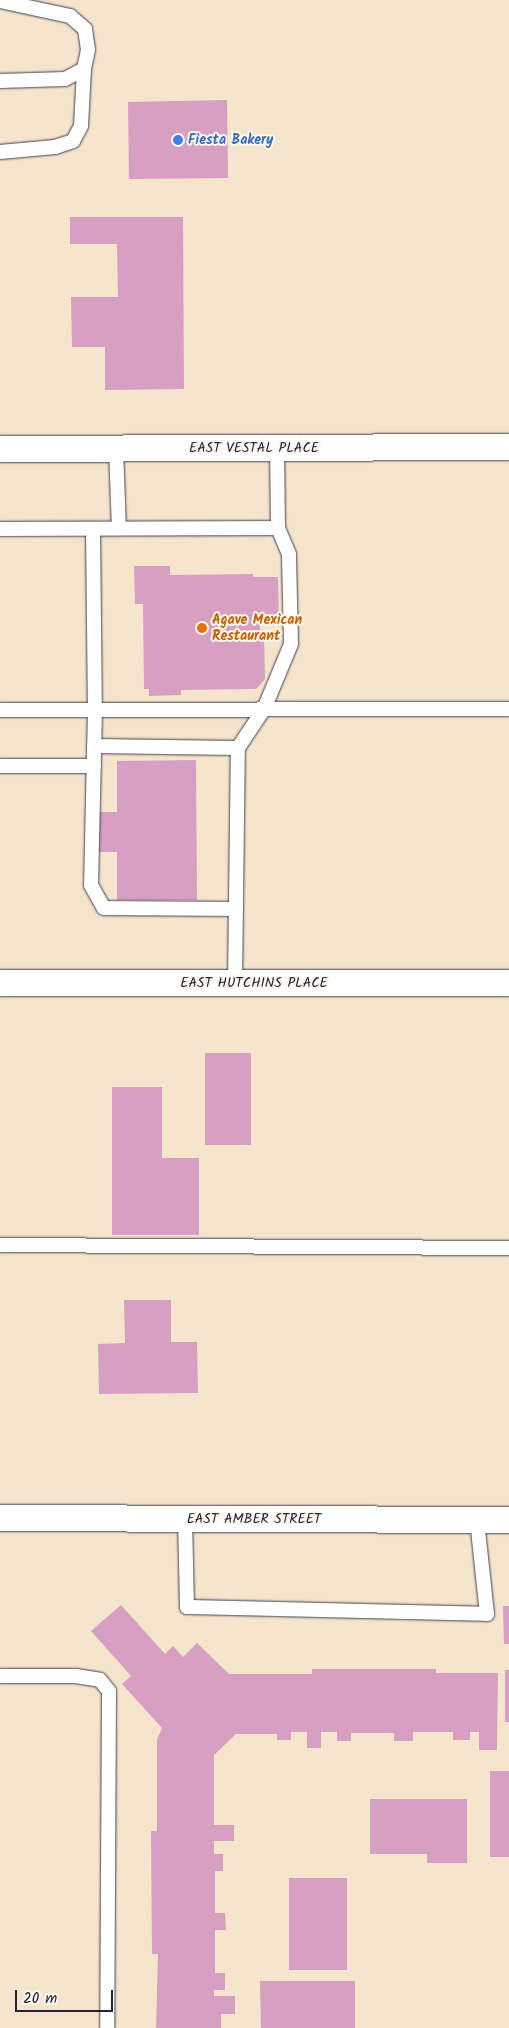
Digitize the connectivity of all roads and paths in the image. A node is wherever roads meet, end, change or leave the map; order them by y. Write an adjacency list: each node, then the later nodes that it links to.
1 (0, 1): 2 (lane)
2 (84, 69): 3 (lane); 4 (lane)
3 (0, 81)
4 (0, 152)
5 (509, 447): 7 (street, EAST VESTAL PLACE)
6 (116, 448): 7 (street, EAST VESTAL PLACE); 8 (street, EAST VESTAL PLACE); 9 (lane)
7 (277, 448): 10 (lane)
8 (0, 449)
9 (119, 528): 10 (lane); 12 (lane)
10 (278, 528): 13 (lane)
11 (0, 529): 12 (lane)
12 (93, 529): 16 (lane)
13 (264, 709): 14 (lane); 16 (lane); 18 (lane)
14 (509, 709)
15 (0, 710): 16 (lane)
16 (95, 710): 17 (lane)
17 (94, 746): 18 (lane); 20 (lane)
18 (238, 748): 21 (lane)
19 (0, 766): 20 (lane)
20 (94, 766): 21 (lane)
21 (236, 909): 23 (lane)
22 (0, 983): 23 (street, EAST HUTCHINS PLACE)
23 (235, 983): 24 (street, EAST HUTCHINS PLACE)
24 (509, 983)
25 (0, 1244): 26 (lane)
26 (509, 1248)
27 (0, 1518): 28 (street, EAST AMBER STREET)
28 (185, 1519): 29 (street, EAST AMBER STREET); 29 (lane)
29 (477, 1520): 30 (street, EAST AMBER STREET)
30 (509, 1520)
31 (0, 1676): 32 (lane)
32 (107, 2028)

